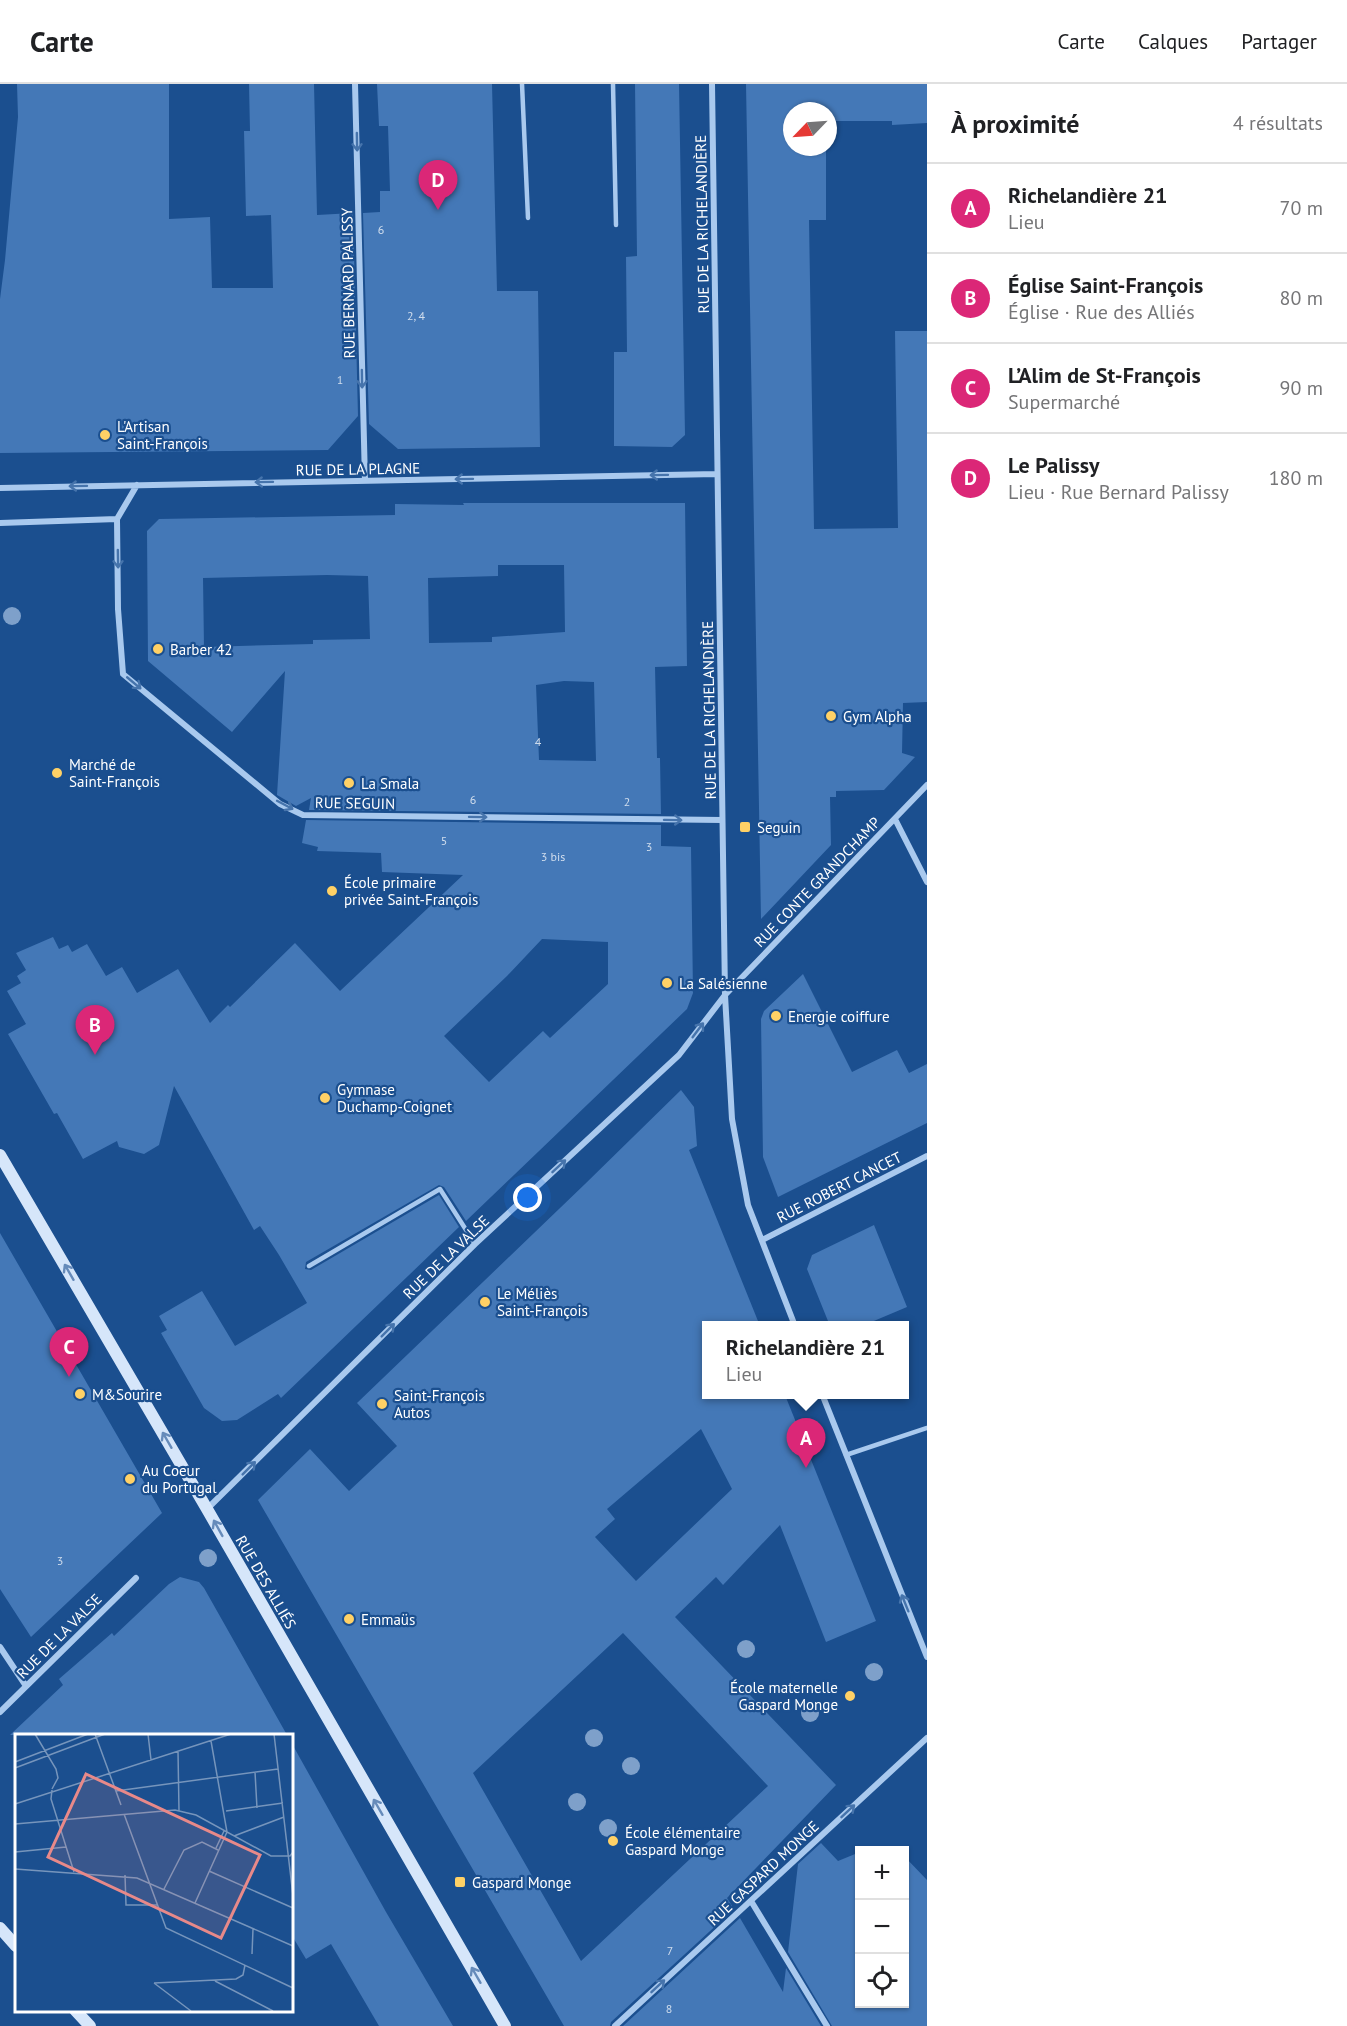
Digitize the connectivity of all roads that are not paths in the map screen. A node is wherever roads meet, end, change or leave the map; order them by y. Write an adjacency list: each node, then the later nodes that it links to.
1 (355, 84): 8 (street, RUE BERNARD PALISSY, one-way to 8)
2 (522, 84): 5 (lane)
3 (613, 84): 6 (lane)
4 (712, 84): 7 (street, RUE DE LA RICHELANDIÈRE)
5 (528, 218)
6 (615, 225)
7 (717, 474): 8 (street, RUE DE LA PLAGNE, one-way to 8); 15 (street, RUE DE LA RICHELANDIÈRE)
8 (365, 481): 9 (street, RUE DE LA PLAGNE, one-way to 9)
9 (136, 485): 10 (street, RUE DE LA PLAGNE, one-way to 10); 11 (street, RUE SEGUIN)
10 (0, 488)
11 (117, 519): 12 (street); 15 (street, RUE SEGUIN, one-way to 15)
12 (0, 523)
13 (927, 785): 14 (street, RUE CONTE GRANDCHAMP)
14 (895, 819): 16 (street); 17 (street, RUE CONTE GRANDCHAMP)
15 (722, 820): 17 (street, RUE DE LA RICHELANDIÈRE)
16 (927, 882)
17 (725, 995): 20 (street, RUE DE LA RICHELANDIÈRE); 21 (street, RUE DE LA VALSE, one-way to 17)
18 (0, 1155): 27 (main road, RUE DES ALLIÉS, one-way to 18)
19 (927, 1156): 20 (street, RUE ROBERT CANCET)
20 (762, 1240): 23 (street, RUE DE LA RICHELANDIÈRE)
21 (475, 1244): 22 (lane); 27 (street, RUE DE LA VALSE, one-way to 21)
22 (309, 1266)
23 (793, 1321)
24 (824, 1399): 26 (street)
25 (927, 1428): 26 (lane)
26 (846, 1455): 30 (street, one-way to 26)
27 (207, 1509): 39 (main road, RUE DES ALLIÉS, one-way to 27)
28 (136, 1578): 31 (street, RUE DE LA VALSE)
29 (0, 1647): 31 (street)
30 (927, 1657)
31 (26, 1686): 32 (street, RUE DE LA VALSE)
32 (0, 1712)
33 (927, 1738): 34 (street, RUE GASPARD MONGE, one-way to 33)
34 (751, 1901): 40 (street, RUE GASPARD MONGE, one-way to 34); 41 (street)
35 (0, 1928): 36 (main road)
36 (15, 1945)
37 (76, 2011): 38 (main road)
38 (90, 2026)
39 (505, 2026)
40 (615, 2026)
41 (827, 2026)

